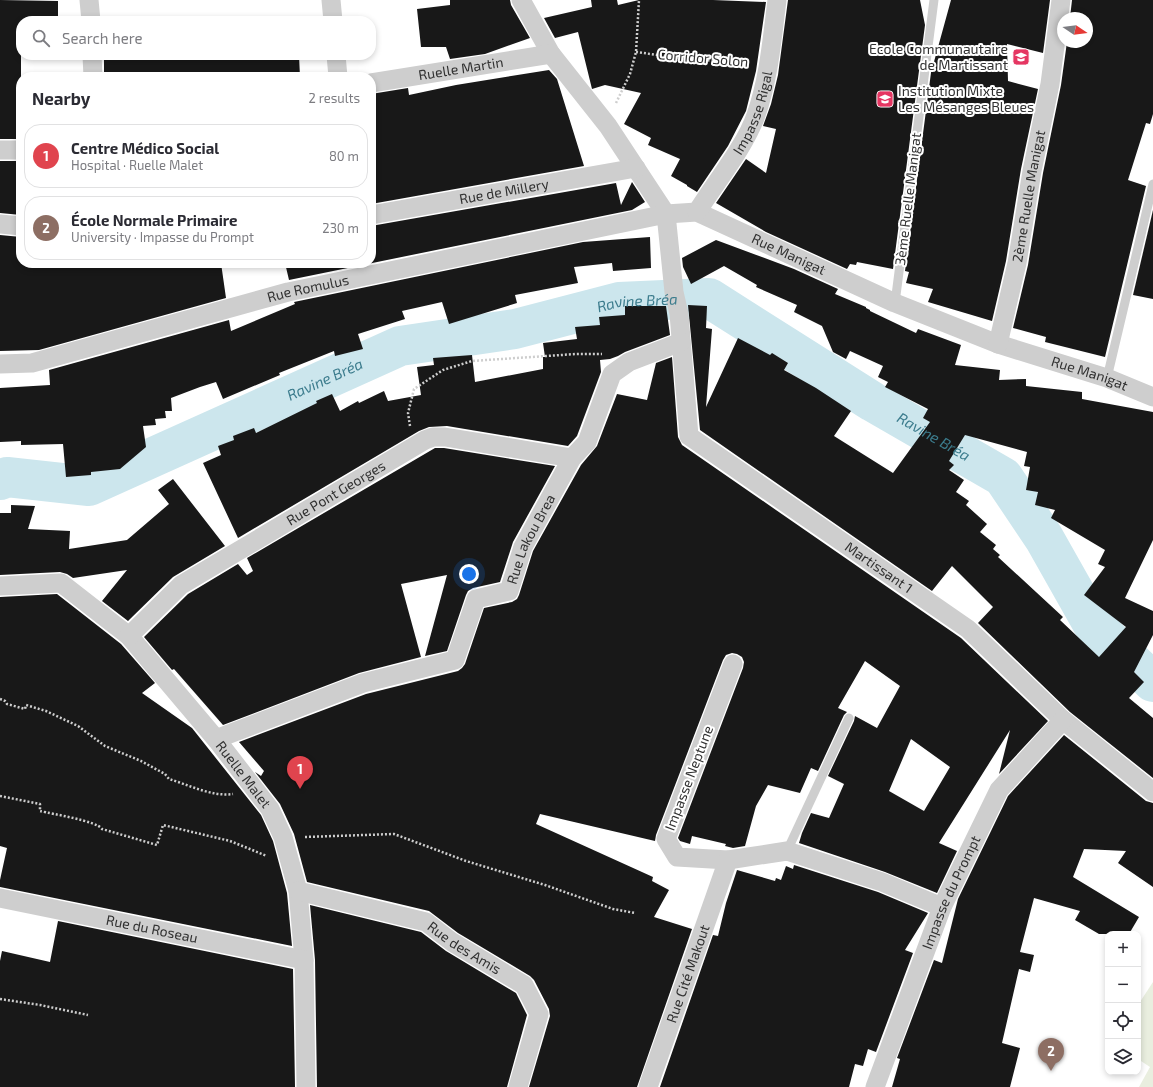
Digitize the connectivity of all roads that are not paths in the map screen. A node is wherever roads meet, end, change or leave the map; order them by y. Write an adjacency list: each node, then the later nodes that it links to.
1 (90, 0): 7 (street)
2 (331, 0): 8 (street)
3 (521, 0): 9 (street)
4 (777, 0): 19 (street, Impasse Rigal)
5 (934, 0): 24 (lane, 3ème Ruelle Manigat)
6 (1061, 0): 26 (street, 2ème Ruelle Manigat)
7 (90, 16)
8 (333, 16)
9 (551, 54): 14 (street, Ruelle Martin); 17 (street)
10 (92, 60): 12 (street)
11 (336, 60): 13 (street)
12 (93, 72)
13 (338, 72)
14 (376, 81)
15 (0, 150): 16 (street)
16 (16, 150)
17 (636, 168): 20 (street, Rue de Millery); 21 (street)
18 (1153, 184): 28 (lane)
19 (697, 212): 21 (street, Rue Manigat); 24 (street, Rue Manigat)
20 (376, 214)
21 (666, 214): 25 (street, Martissant 1); 27 (street, Rue Romulus)
22 (0, 224): 23 (street)
23 (16, 226)
24 (895, 303): 26 (street, Rue Manigat)
25 (681, 342): 30 (street, Rue Lakou Brea); 35 (street, Martissant 1)
26 (998, 344): 28 (street, Rue Manigat)
27 (0, 364)
28 (1107, 378): 29 (street, Rue Manigat)
29 (1153, 396)
30 (572, 458): 32 (street, Rue Pont Georges); 36 (street, Rue Lakou Brea)
31 (0, 586): 32 (street, Ruelle Malet)
32 (129, 636): 36 (street, Ruelle Malet)
33 (733, 664): 39 (street, Impasse Neptune)
34 (849, 718): 38 (lane)
35 (1063, 720): 37 (street, Martissant 1); 42 (street, Impasse du Prompt)
36 (216, 739): 40 (street, Ruelle Malet)
37 (1153, 792)
38 (787, 851): 39 (street, Impasse Neptune); 42 (street, Impasse Neptune)
39 (728, 860): 46 (street, Rue Cité Makout)
40 (298, 891): 43 (street, Ruelle Malet); 45 (street, Rue des Amis)
41 (0, 898): 43 (street, Rue du Roseau)
42 (942, 907): 47 (street, Impasse du Prompt)
43 (304, 960): 44 (street, Ruelle Malet)
44 (306, 1087)
45 (518, 1087)
46 (648, 1087)
47 (875, 1087)

